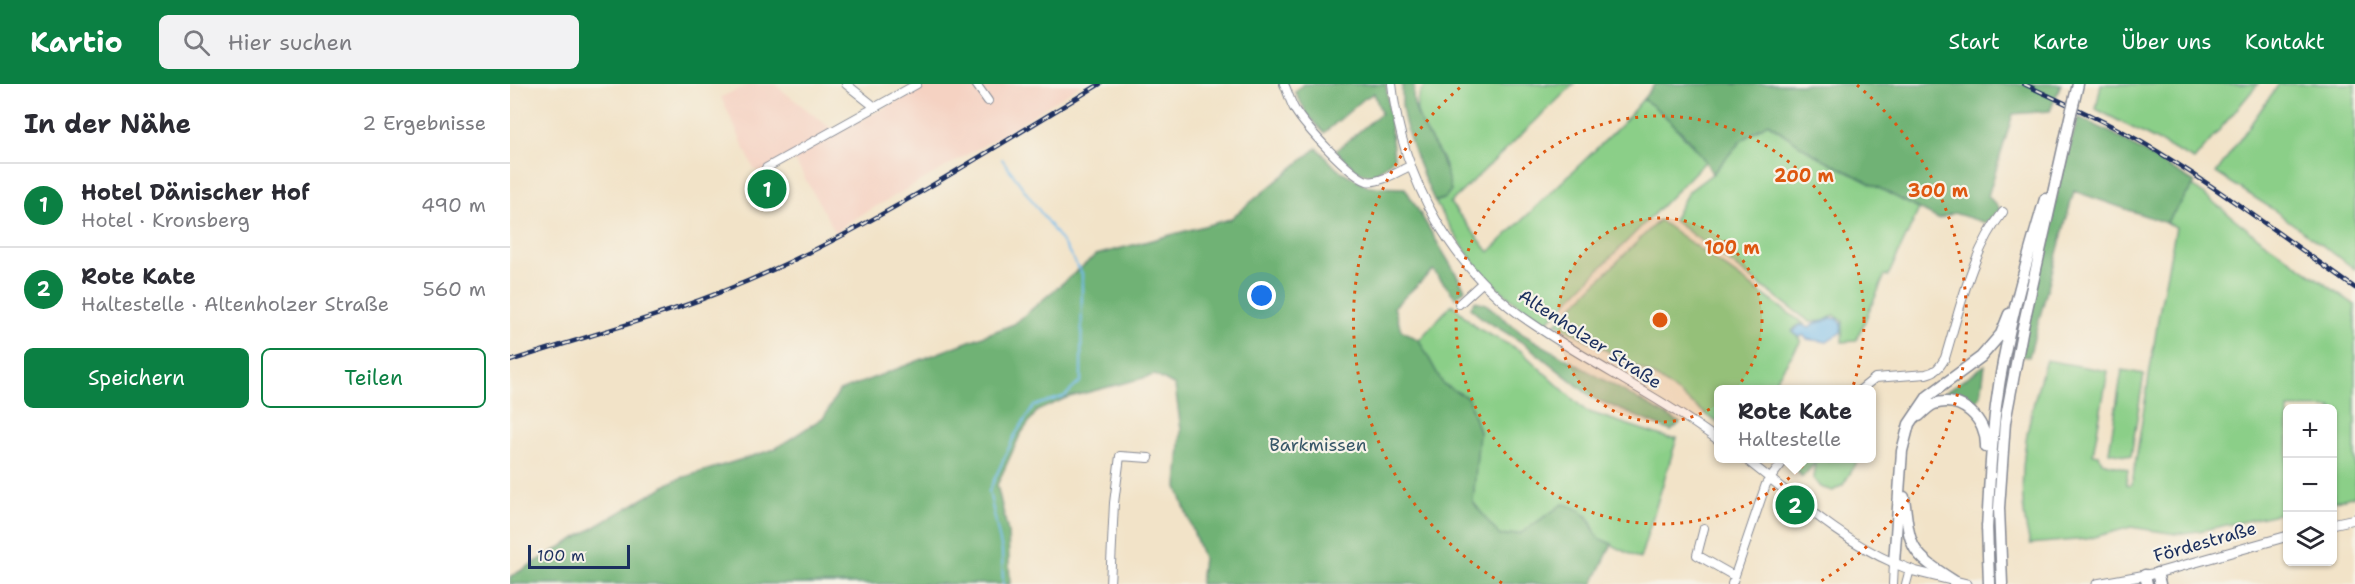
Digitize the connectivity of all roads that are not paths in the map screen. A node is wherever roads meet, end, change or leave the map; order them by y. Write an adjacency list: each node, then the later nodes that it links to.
1 (846, 84): 8 (street)
2 (917, 84): 8 (street)
3 (976, 84): 7 (street)
4 (1284, 84): 10 (street)
5 (1392, 84): 10 (street, Altenholzer Straße)
6 (2078, 84): 9 (highway, bridge)
7 (988, 101)
8 (875, 107): 11 (street)
9 (2071, 113): 14 (highway); 41 (highway)
10 (1410, 166): 13 (street, Altenholzer Straße)
11 (766, 168)
12 (2003, 212): 16 (street)
13 (1482, 284): 15 (street); 18 (street, Altenholzer Straße)
14 (2020, 289): 17 (highway); 27 (highway)
15 (1459, 304)
16 (1866, 385)
17 (1909, 424): 22 (highway); 27 (highway)
18 (1714, 436)
19 (1149, 458): 36 (street)
20 (1750, 463): 23 (street)
21 (1782, 463): 23 (street)
22 (1901, 473): 29 (highway); 30 (highway)
23 (1769, 477): 30 (street); 33 (street)
24 (2355, 519): 25 (main road)
25 (2337, 523)
26 (1704, 528): 33 (street)
27 (1987, 530): 40 (highway)
28 (2283, 538): 32 (main road, Fördestraße)
29 (1909, 540): 30 (highway); 35 (highway)
30 (1894, 562): 31 (main road); 37 (street)
31 (1910, 569): 35 (main road); 38 (street)
32 (2159, 578): 34 (main road, Fördestraße)
33 (1733, 580)
34 (2146, 580): 42 (main road, Fördestraße)
35 (1954, 581): 39 (main road)
36 (1110, 584)
37 (1893, 584)
38 (1906, 584)
39 (1967, 584)
40 (1989, 584)
41 (2002, 584)
42 (2097, 584)

